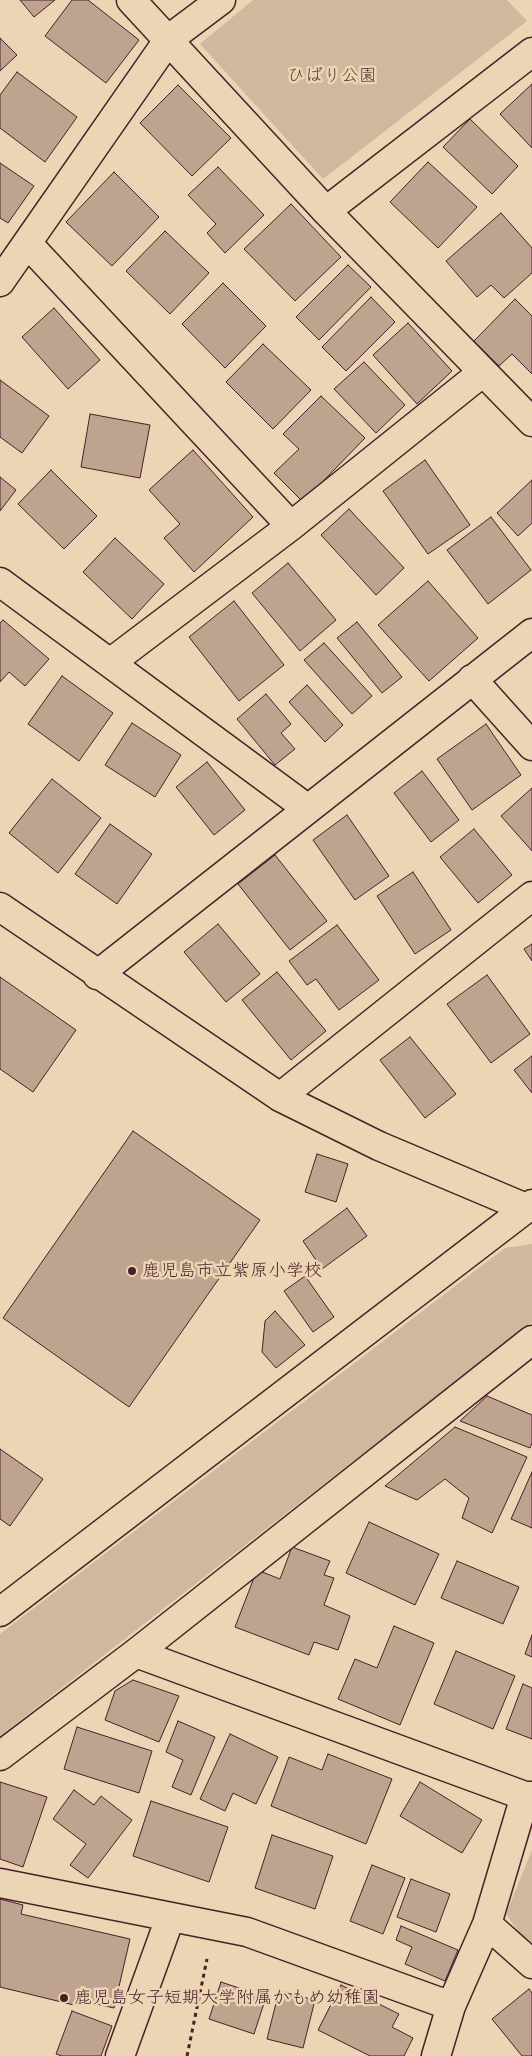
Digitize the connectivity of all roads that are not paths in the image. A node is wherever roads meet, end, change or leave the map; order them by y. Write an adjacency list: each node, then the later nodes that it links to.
1 (131, 0): 3 (street)
2 (221, 0): 3 (street)
3 (169, 39): 5 (street); 6 (street)
4 (532, 52): 5 (street)
5 (326, 211): 8 (street)
6 (28, 244): 7 (street); 10 (street)
7 (0, 282)
8 (483, 372): 9 (street); 10 (street)
9 (532, 422)
10 (291, 526): 13 (street)
11 (0, 582): 13 (street)
12 (532, 633): 14 (street)
13 (110, 663): 16 (street)
14 (472, 679): 15 (street); 16 (street)
15 (532, 746)
16 (308, 808): 19 (street)
17 (532, 896): 20 (street)
18 (0, 907): 19 (street)
19 (97, 975): 20 (street)
20 (280, 1097): 21 (street)
21 (530, 1207): 23 (street)
22 (532, 1340): 24 (street)
23 (0, 1612)
24 (136, 1653): 25 (street); 26 (street)
25 (0, 1756)
26 (528, 1796): 29 (street)
27 (0, 1883): 28 (street)
28 (170, 1918): 31 (street); 32 (street)
29 (487, 1924): 30 (street); 31 (street)
30 (532, 1964)
31 (451, 2006): 33 (street)
32 (120, 2056)
33 (436, 2056)

